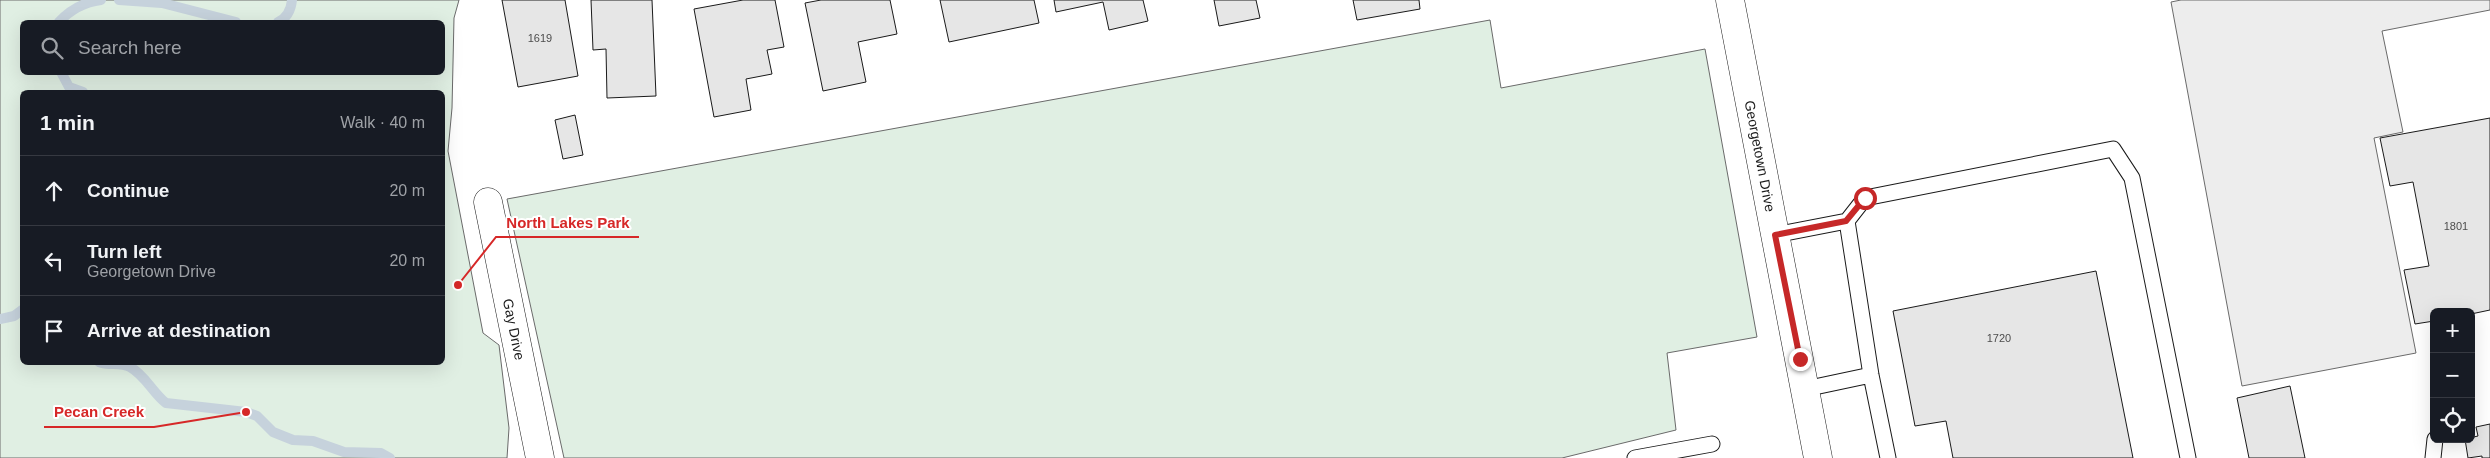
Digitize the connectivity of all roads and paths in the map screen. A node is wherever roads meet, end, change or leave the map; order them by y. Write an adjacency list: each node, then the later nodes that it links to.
1 (1730, 0): 4 (street, Georgetown Drive)
2 (488, 202): 9 (street, Gay Drive)
3 (1846, 221): 4 (lane); 5 (lane); 13 (lane)
4 (1775, 235): 6 (street, Georgetown Drive)
5 (1872, 375): 6 (lane); 12 (lane)
6 (1805, 390): 11 (street, Georgetown Drive)
7 (2435, 443): 14 (lane)
8 (1712, 444): 10 (lane)
9 (540, 458)
10 (1635, 458)
11 (1818, 458)
12 (1888, 458)
13 (2188, 458)
14 (2433, 458)

